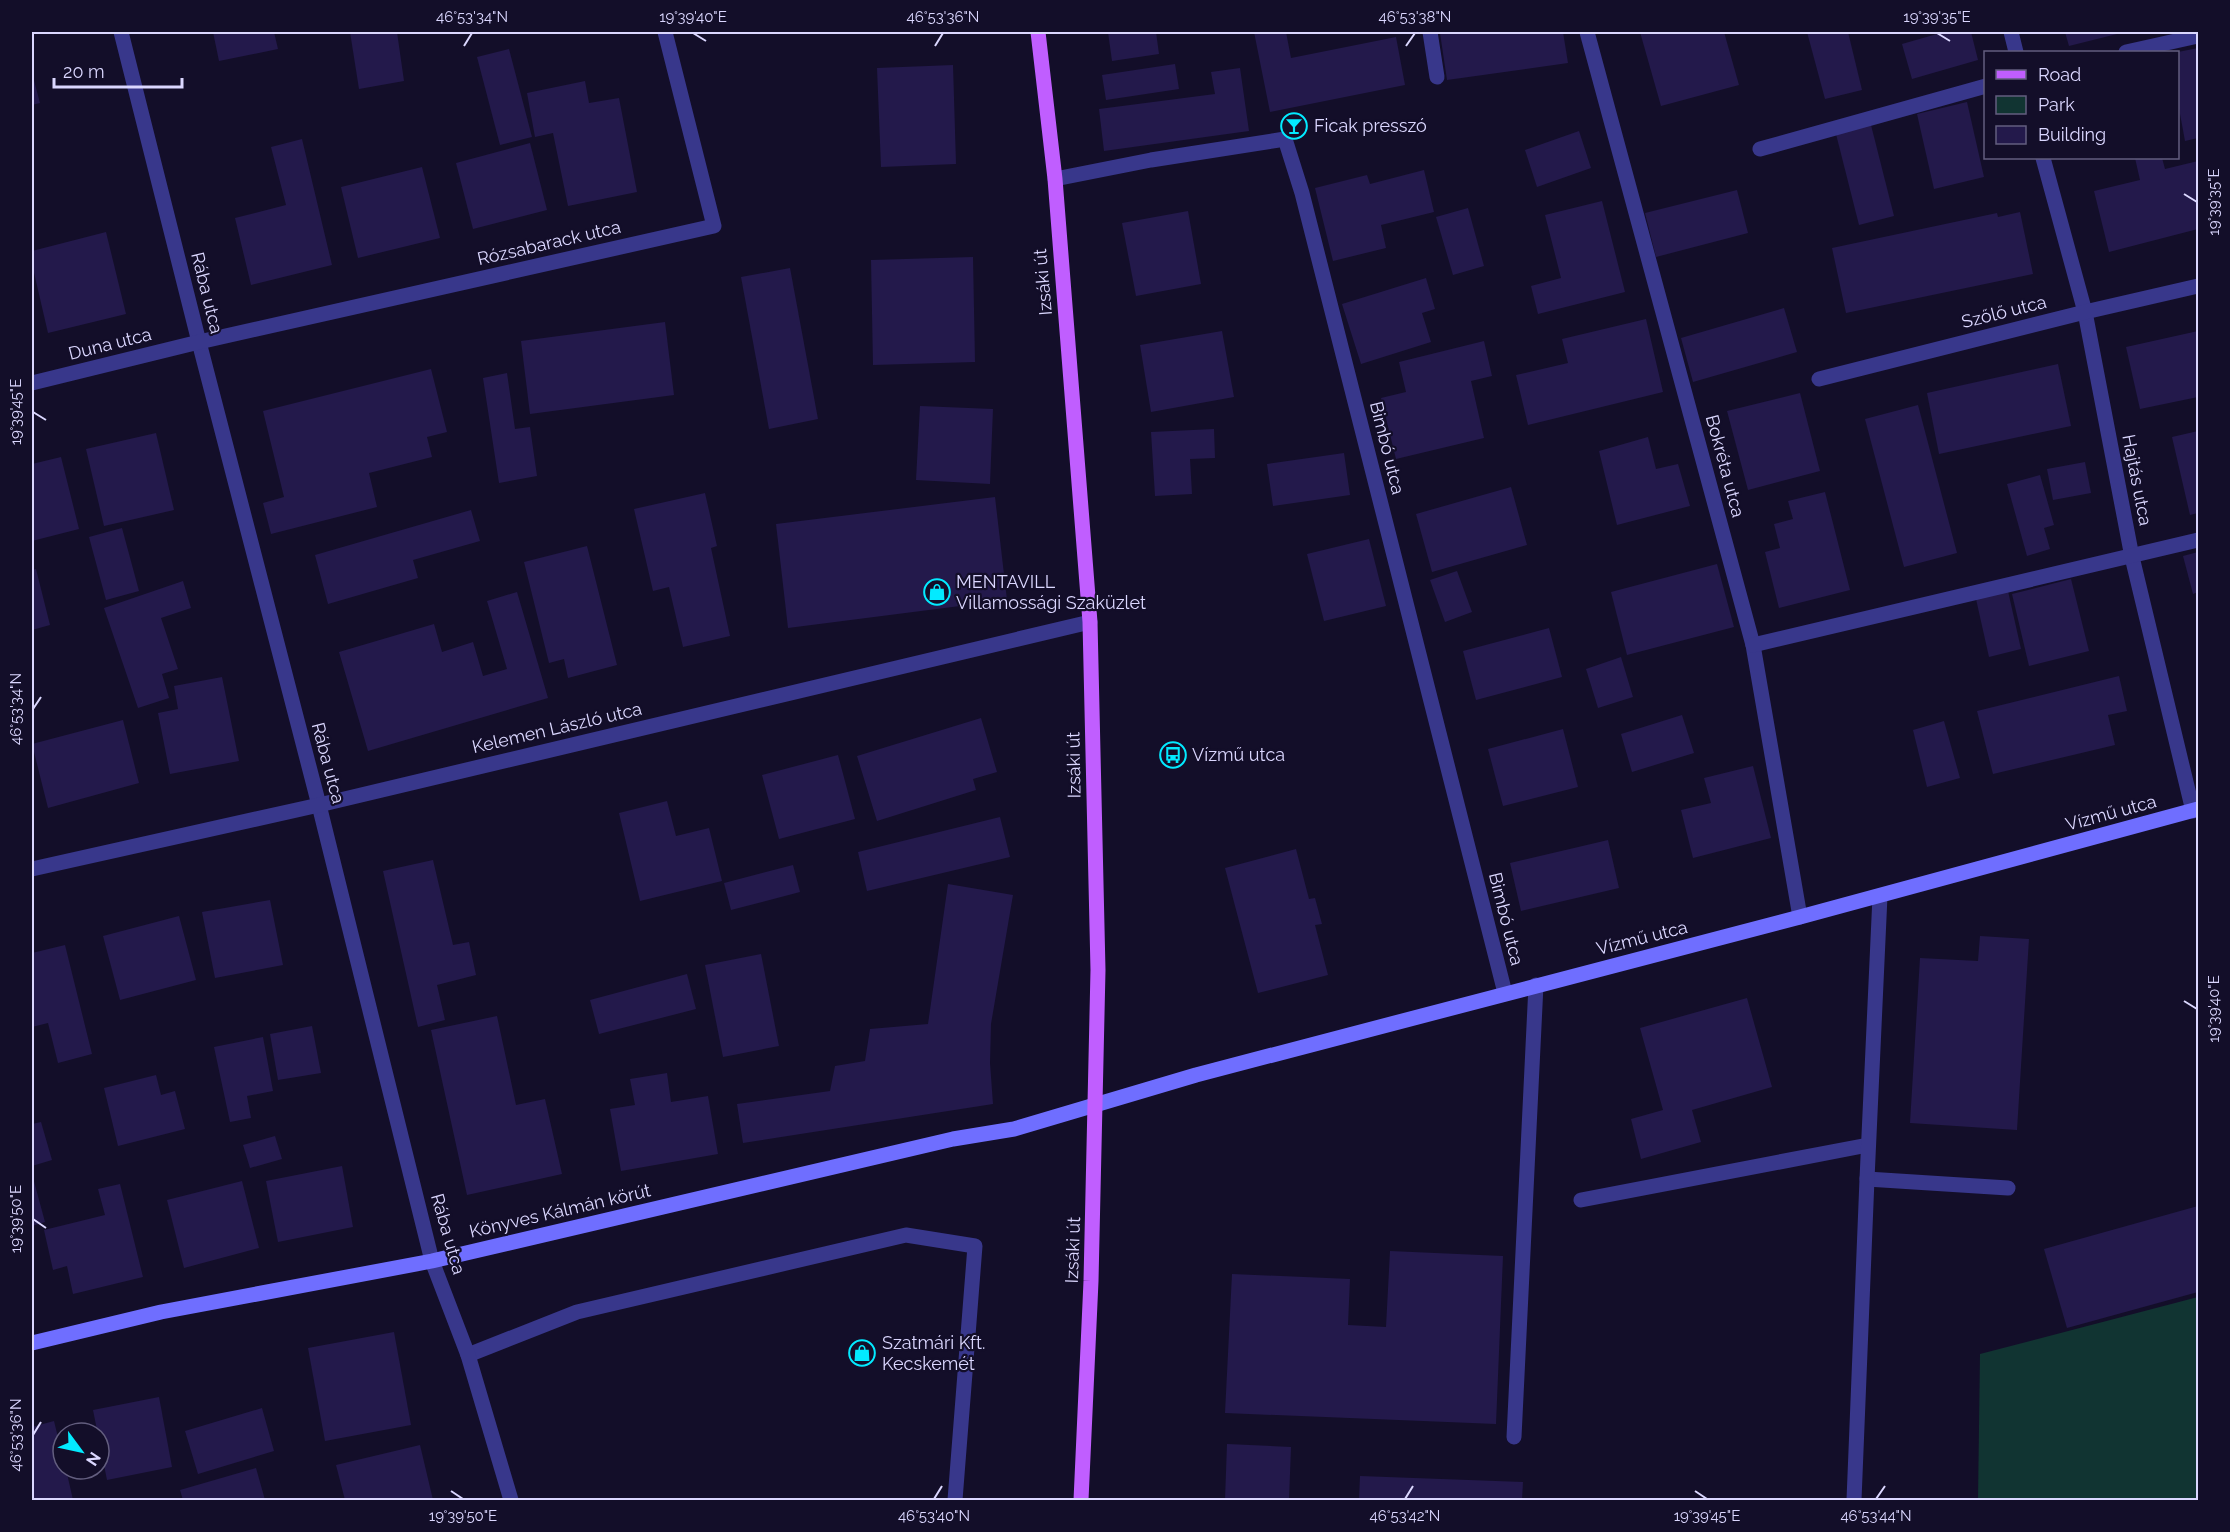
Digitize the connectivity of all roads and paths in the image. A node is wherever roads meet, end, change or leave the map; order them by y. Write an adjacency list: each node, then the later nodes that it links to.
1 (121, 32): 17 (street, Rába utca)
2 (665, 32): 17 (street, Rózsabarack utca)
3 (1038, 32): 14 (main road, Izsáki út)
4 (1430, 32): 10 (street)
5 (1587, 32): 23 (street, Bokréta utca)
6 (2011, 32): 8 (street)
7 (2199, 36): 9 (street)
8 (2016, 51)
9 (2131, 51)
10 (1437, 77)
11 (1984, 87): 12 (street)
12 (1760, 149)
13 (2043, 159): 16 (street, Hajtás utca)
14 (1055, 179): 22 (main road, Izsáki út); 30 (street, Bimbó utca)
15 (2199, 286): 16 (street, Szőlő utca)
16 (2085, 312): 18 (street, Szőlő utca); 21 (street, Hajtás utca)
17 (199, 342): 19 (street, Duna utca); 24 (street, Rába utca)
18 (1819, 379)
19 (32, 383)
20 (2199, 540): 21 (street)
21 (2132, 557): 23 (street); 25 (street, Hajtás utca)
22 (1090, 622): 24 (street, Kelemen László utca); 31 (main road, Izsáki út)
23 (1753, 645): 28 (street, Bokréta utca)
24 (319, 805): 26 (street, Kelemen László utca); 36 (street, Rába utca)
25 (2196, 810): 27 (main road, Vízmű utca)
26 (32, 869)
27 (1880, 896): 28 (main road, Vízmű utca); 32 (street)
28 (1800, 917): 29 (main road, Vízmű utca)
29 (1536, 985): 30 (main road, Vízmű utca); 39 (street)
30 (1505, 993): 31 (main road, Vízmű utca)
31 (1095, 1105): 36 (main road, Könyves Kálmán körút); 42 (main road, Izsáki út)
32 (1868, 1145): 33 (street); 35 (street)
33 (1867, 1179): 34 (street); 43 (street)
34 (2008, 1188)
35 (1581, 1200)
36 (432, 1261): 37 (main road, Könyves Kálmán körút); 38 (street, Rába utca)
37 (32, 1343)
38 (468, 1354): 40 (street, Rába utca); 41 (street)
39 (1514, 1437)
40 (512, 1500)
41 (955, 1500)
42 (1081, 1500)
43 (1854, 1500)

